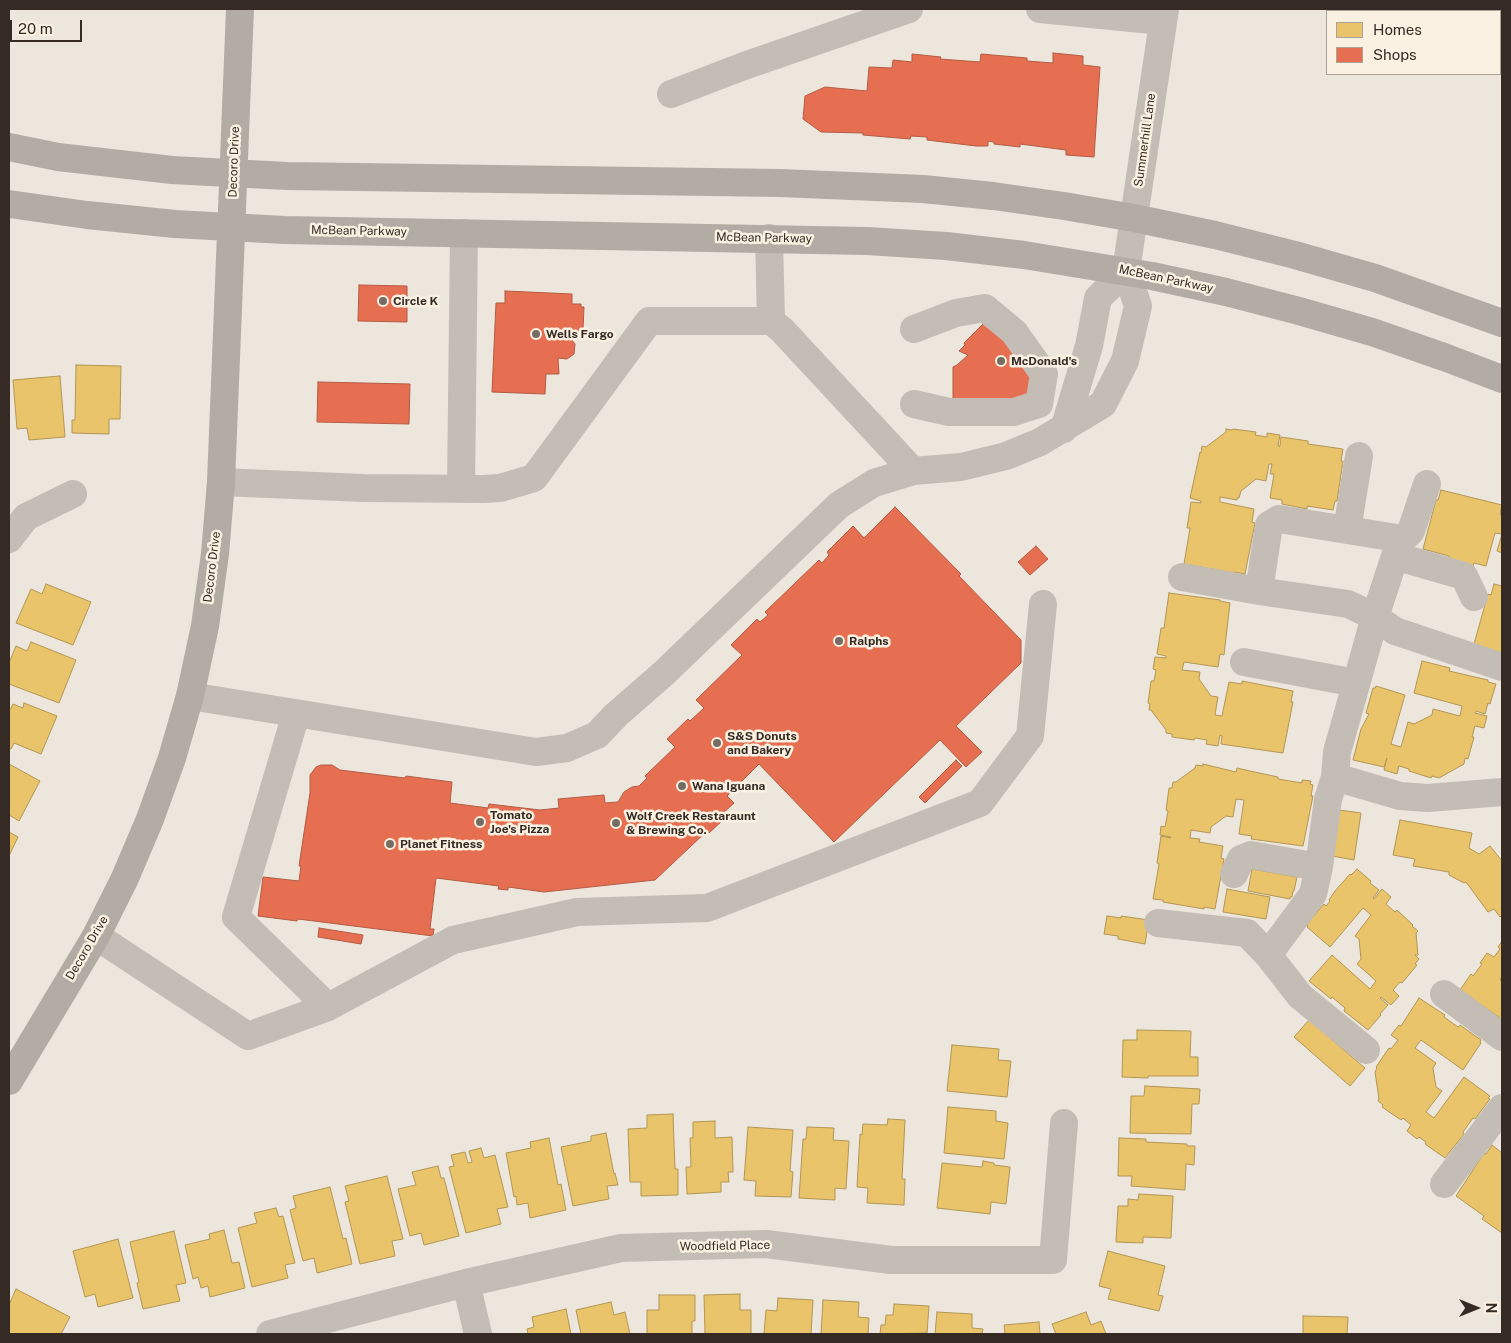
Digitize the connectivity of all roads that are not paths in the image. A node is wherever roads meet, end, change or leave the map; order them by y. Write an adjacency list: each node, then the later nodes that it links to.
1 (240, 9): 7 (main road, Decoro Drive)
2 (910, 9): 5 (street)
3 (1040, 9): 4 (street)
4 (1164, 15): 9 (street, Summerhill Lane)
5 (671, 94)
6 (9, 147): 7 (main road)
7 (234, 172): 9 (main road); 10 (main road, Decoro Drive)
8 (9, 204): 10 (main road, McBean Parkway)
9 (1134, 218): 13 (street, Summerhill Lane); 15 (main road)
10 (232, 227): 11 (main road, McBean Parkway); 22 (main road, Decoro Drive)
11 (464, 233): 12 (main road, McBean Parkway); 24 (street)
12 (769, 238): 13 (main road, McBean Parkway); 14 (street)
13 (1126, 271): 17 (main road, McBean Parkway); 19 (street); 19 (street)
14 (771, 321): 21 (street); 24 (street)
15 (1502, 323)
16 (914, 329): 18 (street)
17 (1502, 379)
18 (914, 404)
19 (1064, 429): 21 (street)
20 (1359, 456): 26 (street)
21 (914, 471): 38 (street)
22 (221, 482): 24 (street); 37 (main road, Decoro Drive)
23 (1427, 484): 28 (street)
24 (461, 488)
25 (73, 494): 27 (street)
26 (1347, 530): 28 (street); 30 (street)
27 (9, 539)
28 (1399, 547): 31 (street); 33 (street)
29 (1182, 577): 30 (street)
30 (1259, 591): 33 (street)
31 (1474, 597)
32 (1043, 604): 47 (street)
33 (1375, 617): 35 (street); 36 (street)
34 (1244, 662): 36 (street)
35 (1502, 667)
36 (1356, 683): 39 (street)
37 (190, 696): 38 (street); 44 (main road, Decoro Drive)
38 (296, 714): 47 (street)
39 (1334, 777): 40 (street); 41 (street)
40 (1502, 792)
41 (1319, 867): 42 (street); 45 (street)
42 (1234, 874)
43 (1158, 923): 45 (street)
44 (96, 936): 47 (street); 50 (main road, Decoro Drive)
45 (1268, 955): 49 (street)
46 (1444, 994): 48 (street)
47 (328, 1007)
48 (1502, 1037)
49 (1366, 1050)
50 (10, 1076)
51 (1502, 1108): 53 (street)
52 (1064, 1123): 54 (street, Woodfield Place)
53 (1444, 1184)
54 (466, 1283): 55 (street, Woodfield Place); 56 (street)
55 (270, 1334)
56 (478, 1334)

